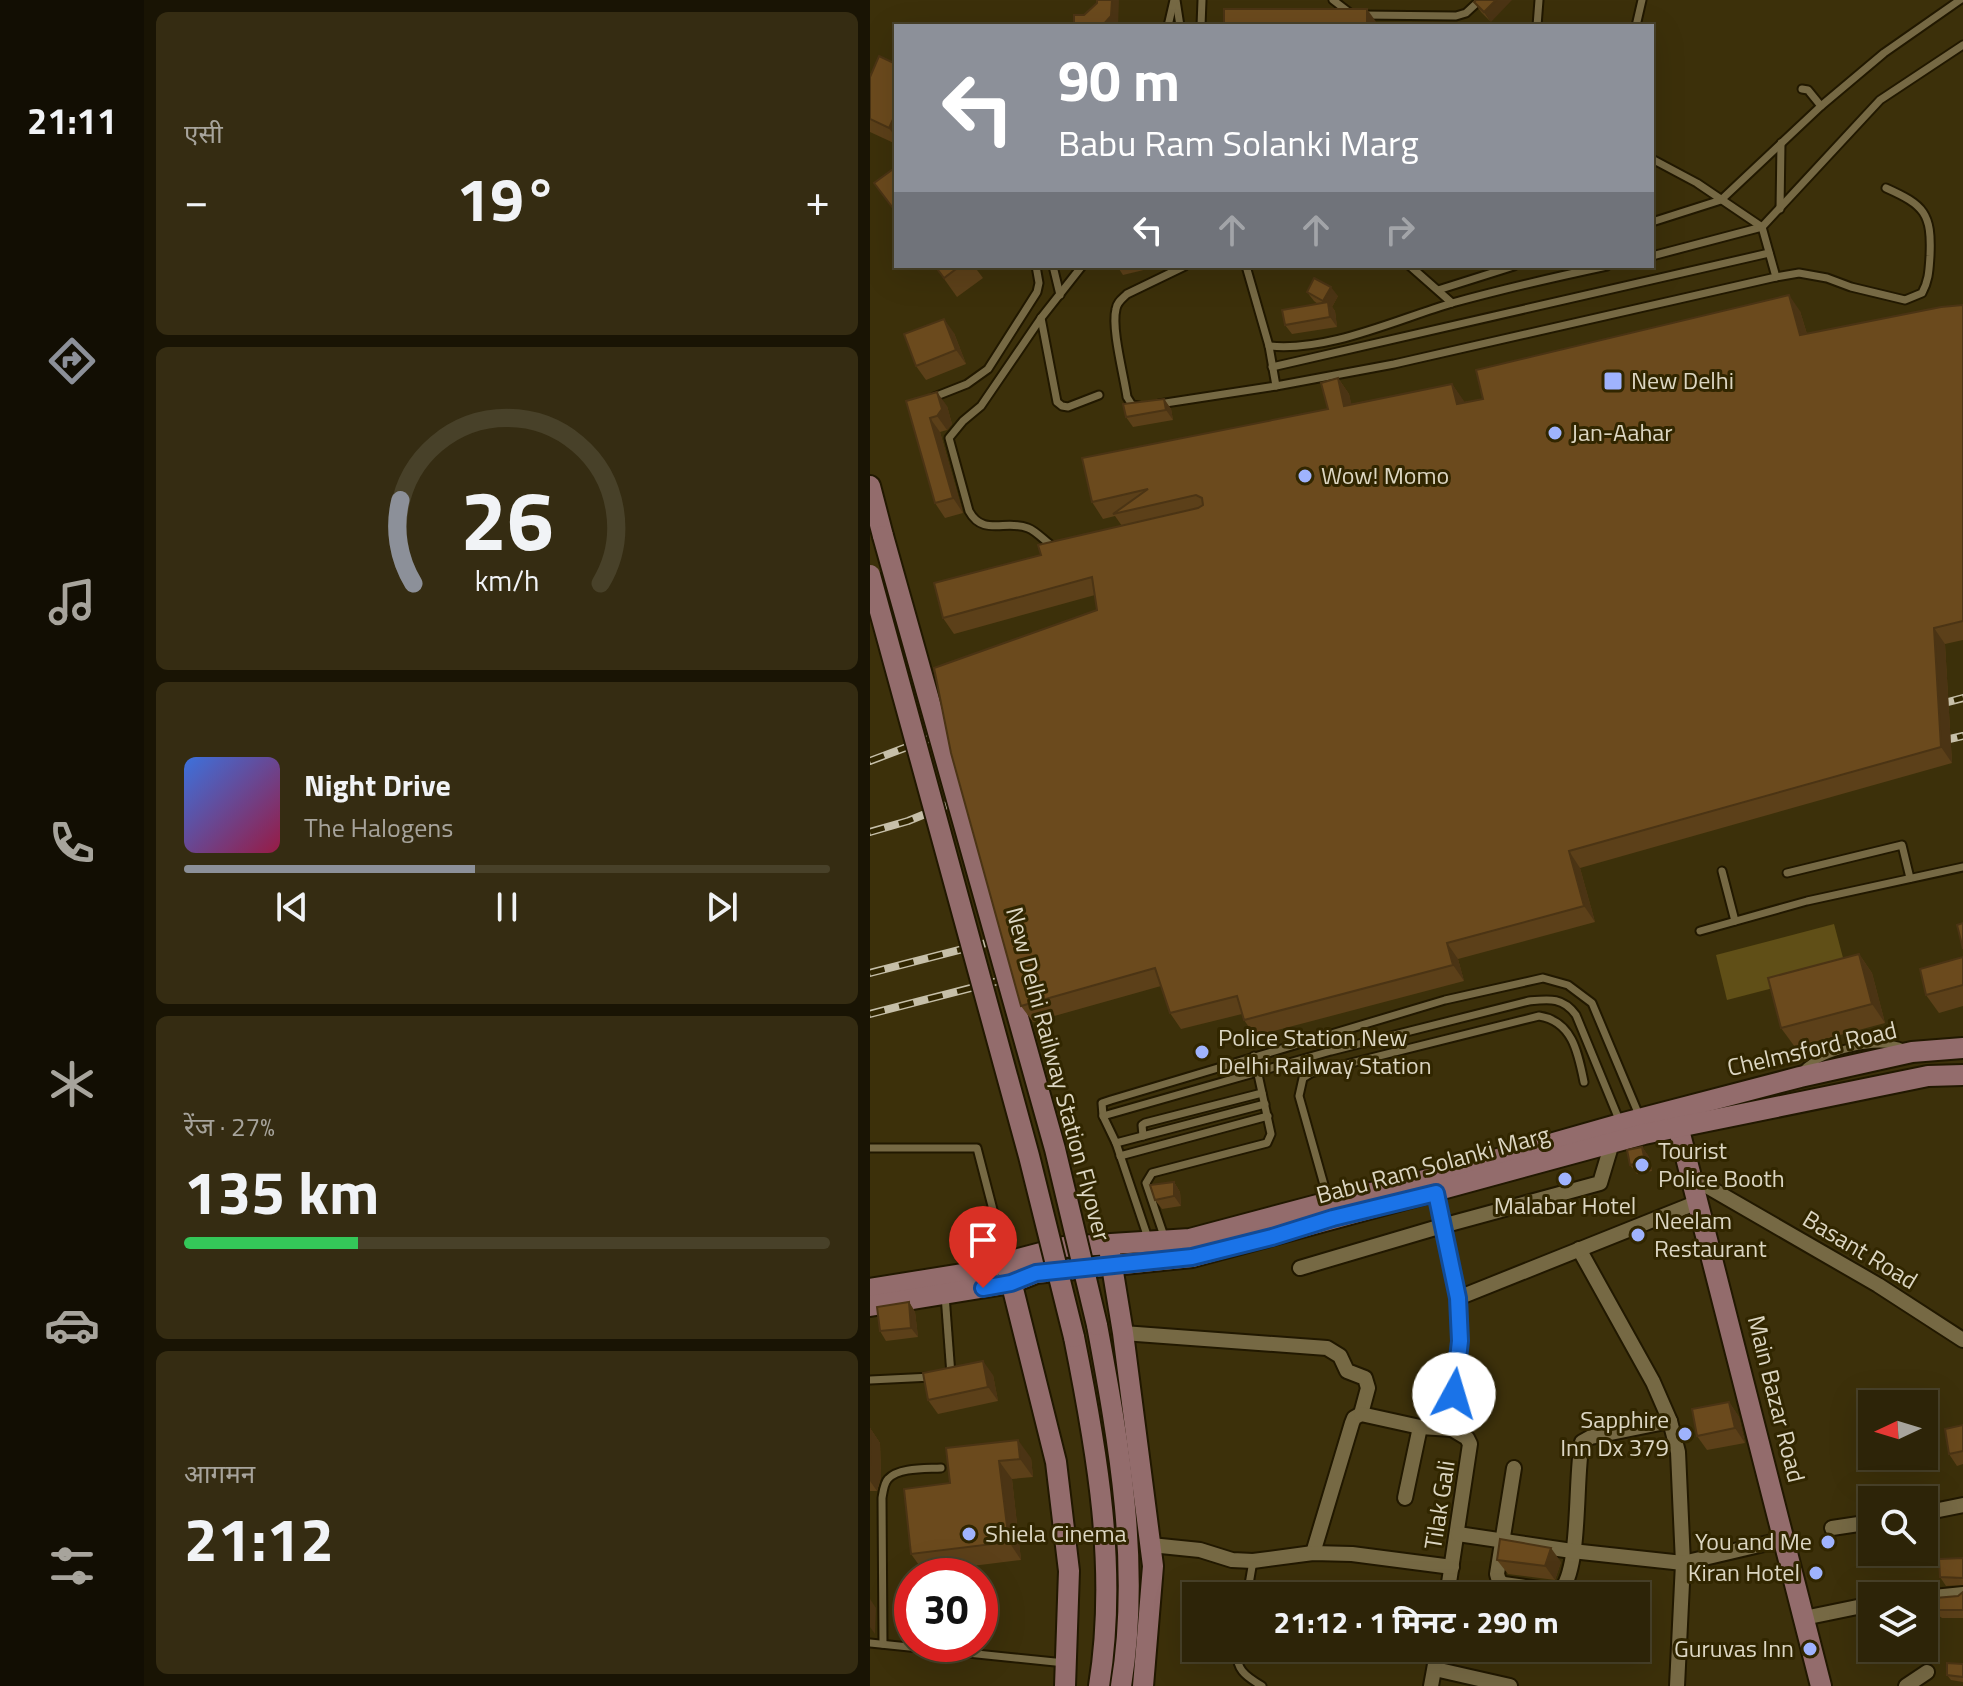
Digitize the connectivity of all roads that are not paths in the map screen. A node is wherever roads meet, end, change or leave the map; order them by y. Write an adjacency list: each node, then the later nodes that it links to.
1 (1175, 0): 8 (lane); 9 (lane)
2 (1202, 0): 10 (lane)
3 (1333, 0): 4 (lane)
4 (1480, 0)
5 (1539, 0): 11 (lane)
6 (1642, 0): 12 (lane)
7 (1960, 0): 15 (lane)
8 (1169, 24)
9 (1180, 24)
10 (1201, 24)
11 (1537, 24)
12 (1636, 24)
13 (1963, 45): 20 (lane)
14 (1802, 89): 15 (lane)
15 (1821, 106): 16 (lane)
16 (1781, 143): 19 (lane); 20 (lane)
17 (1654, 160): 19 (lane)
18 (1886, 188): 33 (lane)
19 (1721, 200): 21 (lane); 22 (lane)
20 (1780, 209): 22 (lane)
21 (1654, 221)
22 (1762, 227): 23 (lane); 24 (lane)
23 (1769, 253): 33 (lane); 39 (lane)
24 (1654, 255)
25 (1036, 268): 42 (lane)
26 (1053, 268): 35 (lane)
27 (1080, 268): 35 (lane)
28 (1181, 268): 40 (lane)
29 (1247, 268): 38 (lane)
30 (1412, 268): 34 (lane)
31 (1508, 268): 34 (lane)
32 (1599, 268): 36 (lane)
33 (1776, 277): 40 (lane)
34 (1438, 290): 36 (lane)
35 (1060, 295): 37 (lane)
36 (1452, 303): 38 (lane)
37 (1041, 318): 41 (lane); 44 (lane)
38 (1269, 346): 39 (lane)
39 (1272, 367): 40 (lane)
40 (1276, 386)
41 (1099, 395)
42 (930, 399)
43 (870, 486): 127 (main road, New Delhi Railway Station Flyover, bridge)
44 (1067, 549)
45 (870, 575): 126 (main road, New Delhi Railway Station Flyover, bridge)
46 (1963, 867): 49 (lane)
47 (1722, 871): 50 (lane)
48 (1787, 873): 49 (lane)
49 (1910, 878): 50 (lane)
50 (1735, 921): 51 (lane)
51 (1700, 931)
52 (1963, 1048): 53 (main road, Chelmsford Road)
53 (1912, 1052): 58 (lane); 59 (main road, Chelmsford Road)
54 (1254, 1056): 55 (lane); 56 (lane); 65 (lane)
55 (1257, 1071): 60 (lane); 62 (lane); 65 (lane)
56 (1620, 1071): 60 (lane); 68 (lane)
57 (1963, 1075): 58 (main road, Chelmsford Road)
58 (1928, 1076): 63 (main road, Chelmsford Road)
59 (1800, 1077): 63 (lane); 67 (main road, Chelmsford Road)
60 (1602, 1078): 68 (lane)
61 (1584, 1082): 76 (lane)
62 (1262, 1093): 64 (lane); 69 (lane)
63 (1796, 1103): 67 (main road, Chelmsford Road)
64 (1265, 1104): 66 (lane); 69 (lane)
65 (1103, 1116): 70 (lane)
66 (1268, 1116): 73 (lane); 79 (lane)
67 (1676, 1118): 68 (main road, Babu Ram Solanki Marg); 74 (main road, Main Bazar Road)
68 (1635, 1126): 71 (main road, Babu Ram Solanki Marg); 76 (main road, Babu Ram Solanki Marg)
69 (1143, 1136): 70 (lane)
70 (1116, 1143): 73 (lane)
71 (1612, 1143): 75 (main road, Babu Ram Solanki Marg); 78 (street)
72 (870, 1148): 82 (lane)
73 (1120, 1156): 79 (lane)
74 (1691, 1177): 77 (main road, Main Bazar Road); 90 (street, Basant Road)
75 (1436, 1193): 78 (street, Tilak Gali); 79 (main road, Babu Ram Solanki Marg)
76 (1329, 1202): 79 (main road, Babu Ram Solanki Marg)
77 (1698, 1202): 80 (street); 104 (main road, Main Bazar Road)
78 (1442, 1226): 83 (street); 87 (street, Tilak Gali)
79 (1157, 1248): 81 (main road, Babu Ram Solanki Marg)
80 (1579, 1249): 87 (street); 93 (street)
81 (1110, 1254): 82 (main road, Babu Ram Solanki Marg); 84 (main road, Babu Ram Solanki Marg); 89 (main road)
82 (1006, 1262): 84 (main road); 85 (main road, Babu Ram Solanki Marg)
83 (1300, 1268)
84 (1011, 1283): 86 (main road, Babu Ram Solanki Marg); 122 (main road)
85 (870, 1289)
86 (945, 1295): 88 (main road, Babu Ram Solanki Marg); 91 (lane)
87 (1458, 1298): 95 (street, Tilak Gali)
88 (870, 1306)
89 (1123, 1333): 92 (street); 106 (main road)
90 (1963, 1340)
91 (870, 1380)
92 (1361, 1414): 94 (street); 108 (street)
93 (1670, 1421): 107 (street); 110 (street)
94 (1420, 1427): 95 (street); 98 (street)
95 (1452, 1429): 103 (street, Tilak Gali)
96 (941, 1468): 119 (lane)
97 (1514, 1468): 105 (street)
98 (1405, 1498)
99 (1963, 1505): 100 (street)
100 (1938, 1510)
101 (1858, 1524): 102 (street)
102 (1832, 1528)
103 (1458, 1534): 105 (street); 111 (street, Tilak Gali)
104 (1785, 1539): 110 (street); 117 (main road, Main Bazar Road)
105 (1504, 1540): 107 (street); 107 (street)
106 (1151, 1545): 109 (street); 128 (main road)
107 (1572, 1551): 110 (street)
108 (1313, 1553): 109 (street); 111 (street)
109 (1253, 1561): 112 (lane)
110 (1683, 1563): 132 (street)
111 (1452, 1567): 113 (street, Tilak Gali)
112 (1249, 1582)
113 (1449, 1582)
114 (1963, 1594): 115 (street)
115 (1938, 1597)
116 (1858, 1607): 117 (street)
117 (1804, 1618): 133 (main road, Main Bazar Road)
118 (870, 1643): 119 (lane)
119 (883, 1644): 122 (lane)
120 (1238, 1662): 129 (lane)
121 (1436, 1662): 123 (street)
122 (1068, 1663): 125 (main road)
123 (1435, 1669): 130 (street); 131 (street)
124 (1927, 1672): 134 (street)
125 (1065, 1686)
126 (1099, 1686)
127 (1121, 1686)
128 (1143, 1686)
129 (1262, 1686)
130 (1431, 1686)
131 (1510, 1686)
132 (1677, 1686)
133 (1821, 1686)
134 (1906, 1686)

